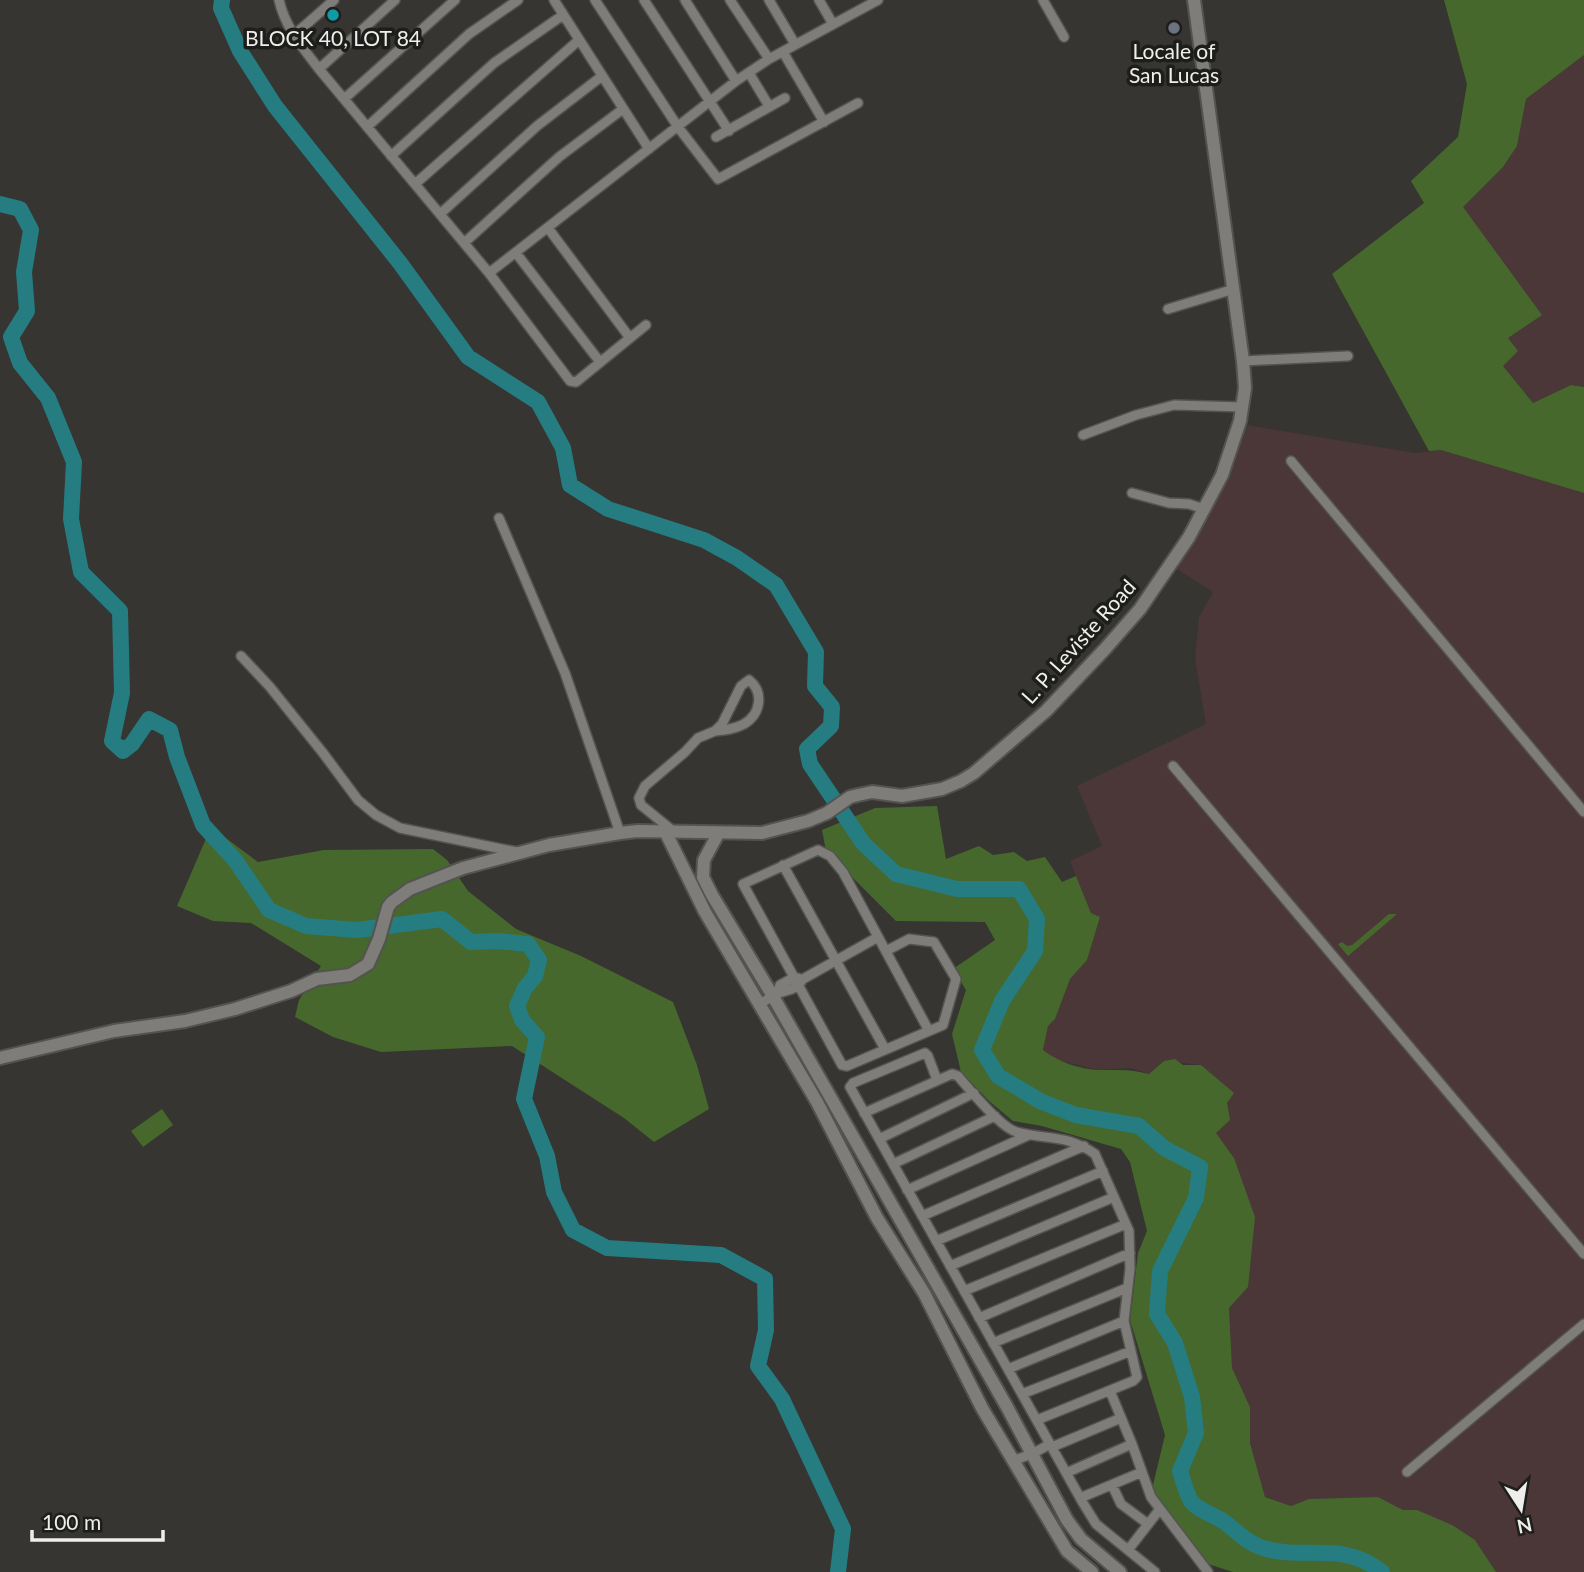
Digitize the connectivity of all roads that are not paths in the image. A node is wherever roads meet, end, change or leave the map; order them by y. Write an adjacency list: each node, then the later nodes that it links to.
1 (334, 0): 19 (street)
2 (395, 0): 25 (street)
3 (454, 0): 30 (street)
4 (518, 0): 36 (street)
5 (554, 0): 17 (street)
6 (595, 0): 37 (street)
7 (644, 0): 31 (street)
8 (685, 0): 28 (street)
9 (730, 0): 24 (street)
10 (769, 0): 22 (street)
11 (819, 0): 18 (street)
12 (878, 0): 16 (street)
13 (1043, 0): 20 (street)
14 (1194, 0): 48 (main road, L. P. Leviste Road)
15 (279, 1): 19 (street)
16 (866, 3): 18 (street)
17 (563, 15): 21 (street); 41 (street)
18 (833, 24): 22 (street)
19 (293, 36): 25 (street)
20 (1064, 37)
21 (579, 40): 27 (street); 42 (street)
22 (795, 44): 23 (street)
23 (783, 52): 24 (street); 35 (street)
24 (769, 60): 26 (street)
25 (318, 69): 30 (street)
26 (749, 72): 28 (street); 33 (street)
27 (602, 76): 34 (street); 43 (street)
28 (736, 81): 31 (street)
29 (785, 98): 33 (street)
30 (344, 99): 36 (street)
31 (709, 102): 37 (street); 38 (street)
32 (858, 103): 35 (street)
33 (769, 106): 38 (street)
34 (623, 109): 40 (street); 45 (street)
35 (824, 122): 37 (street)
36 (367, 127): 41 (street)
37 (678, 127): 40 (street)
38 (729, 131): 39 (street)
39 (716, 137)
40 (649, 149): 44 (street)
41 (391, 156): 42 (street)
42 (415, 184): 43 (street)
43 (440, 214): 45 (street)
44 (548, 228): 46 (street); 51 (street)
45 (464, 243): 47 (street)
46 (516, 253): 47 (street); 54 (street)
47 (489, 274): 54 (street)
48 (1234, 289): 49 (street); 53 (main road, L. P. Leviste Road)
49 (1168, 309)
50 (646, 325): 51 (street)
51 (630, 338): 54 (street)
52 (1348, 356): 53 (street)
53 (1242, 361): 55 (main road, L. P. Leviste Road)
54 (600, 362)
55 (1243, 407): 56 (street); 59 (main road, L. P. Leviste Road)
56 (1083, 435)
57 (1290, 461): 64 (street)
58 (1132, 493): 59 (street)
59 (1204, 509): 67 (main road, L. P. Leviste Road)
60 (499, 518): 65 (street)
61 (241, 656): 68 (street)
62 (715, 731): 62 (street); 66 (street)
63 (1173, 766): 96 (street)
64 (1584, 811)
65 (620, 833): 66 (main road, L. P. Leviste Road); 68 (main road, L. P. Leviste Road)
66 (671, 833): 67 (main road, L. P. Leviste Road); 71 (main road)
67 (718, 834): 70 (main road)
68 (519, 852): 80 (main road, L. P. Leviste Road)
69 (783, 865): 72 (street); 74 (street); 75 (street)
70 (703, 877): 71 (main road); 76 (main road)
71 (690, 883): 77 (main road)
72 (878, 937): 73 (street); 74 (street)
73 (886, 951): 78 (street); 78 (street)
74 (836, 961): 75 (street); 79 (street)
75 (798, 981): 76 (street); 79 (street)
76 (775, 995): 77 (street); 112 (main road)
77 (760, 1004): 113 (main road)
78 (929, 1031): 79 (street)
79 (885, 1049)
80 (0, 1058)
81 (937, 1080): 82 (street); 83 (street); 83 (street)
82 (974, 1093): 84 (street); 86 (street)
83 (864, 1113): 86 (street)
84 (995, 1116): 85 (street); 88 (street)
85 (1030, 1134): 87 (street); 90 (street)
86 (878, 1139): 88 (street)
87 (1084, 1146): 89 (street); 92 (street)
88 (892, 1164): 90 (street)
89 (1102, 1171): 91 (street); 94 (street)
90 (907, 1190): 92 (street)
91 (1114, 1197): 93 (street); 97 (street)
92 (922, 1216): 94 (street)
93 (1126, 1224): 95 (street); 99 (street)
94 (936, 1241): 97 (street)
95 (1130, 1253): 98 (street); 100 (street)
96 (1584, 1254)
97 (950, 1266): 99 (street)
98 (1128, 1288): 101 (street); 103 (street)
99 (964, 1291): 100 (street)
100 (979, 1318): 103 (street)
101 (1124, 1321): 104 (street); 105 (street)
102 (1584, 1324): 115 (street)
103 (993, 1343): 105 (street)
104 (1131, 1351): 106 (street); 107 (street)
105 (1008, 1369): 107 (street)
106 (1110, 1391): 108 (street); 109 (street)
107 (1022, 1394): 109 (street)
108 (1121, 1418): 110 (street); 111 (street)
109 (1037, 1420): 110 (street)
110 (1049, 1443): 112 (street); 116 (street)
111 (1132, 1444): 114 (street); 116 (street)
112 (1030, 1451): 113 (street); 123 (main road)
113 (1013, 1461): 122 (main road)
114 (1142, 1472): 117 (street); 119 (street)
115 (1407, 1472)
116 (1066, 1473): 118 (street)
117 (1112, 1485): 118 (street); 120 (street)
118 (1080, 1498): 121 (street)
119 (1160, 1509): 120 (street); 125 (street)
120 (1148, 1524): 121 (street)
121 (1128, 1550): 124 (street)
122 (1091, 1572)
123 (1120, 1572)
124 (1156, 1572)
125 (1208, 1572)

